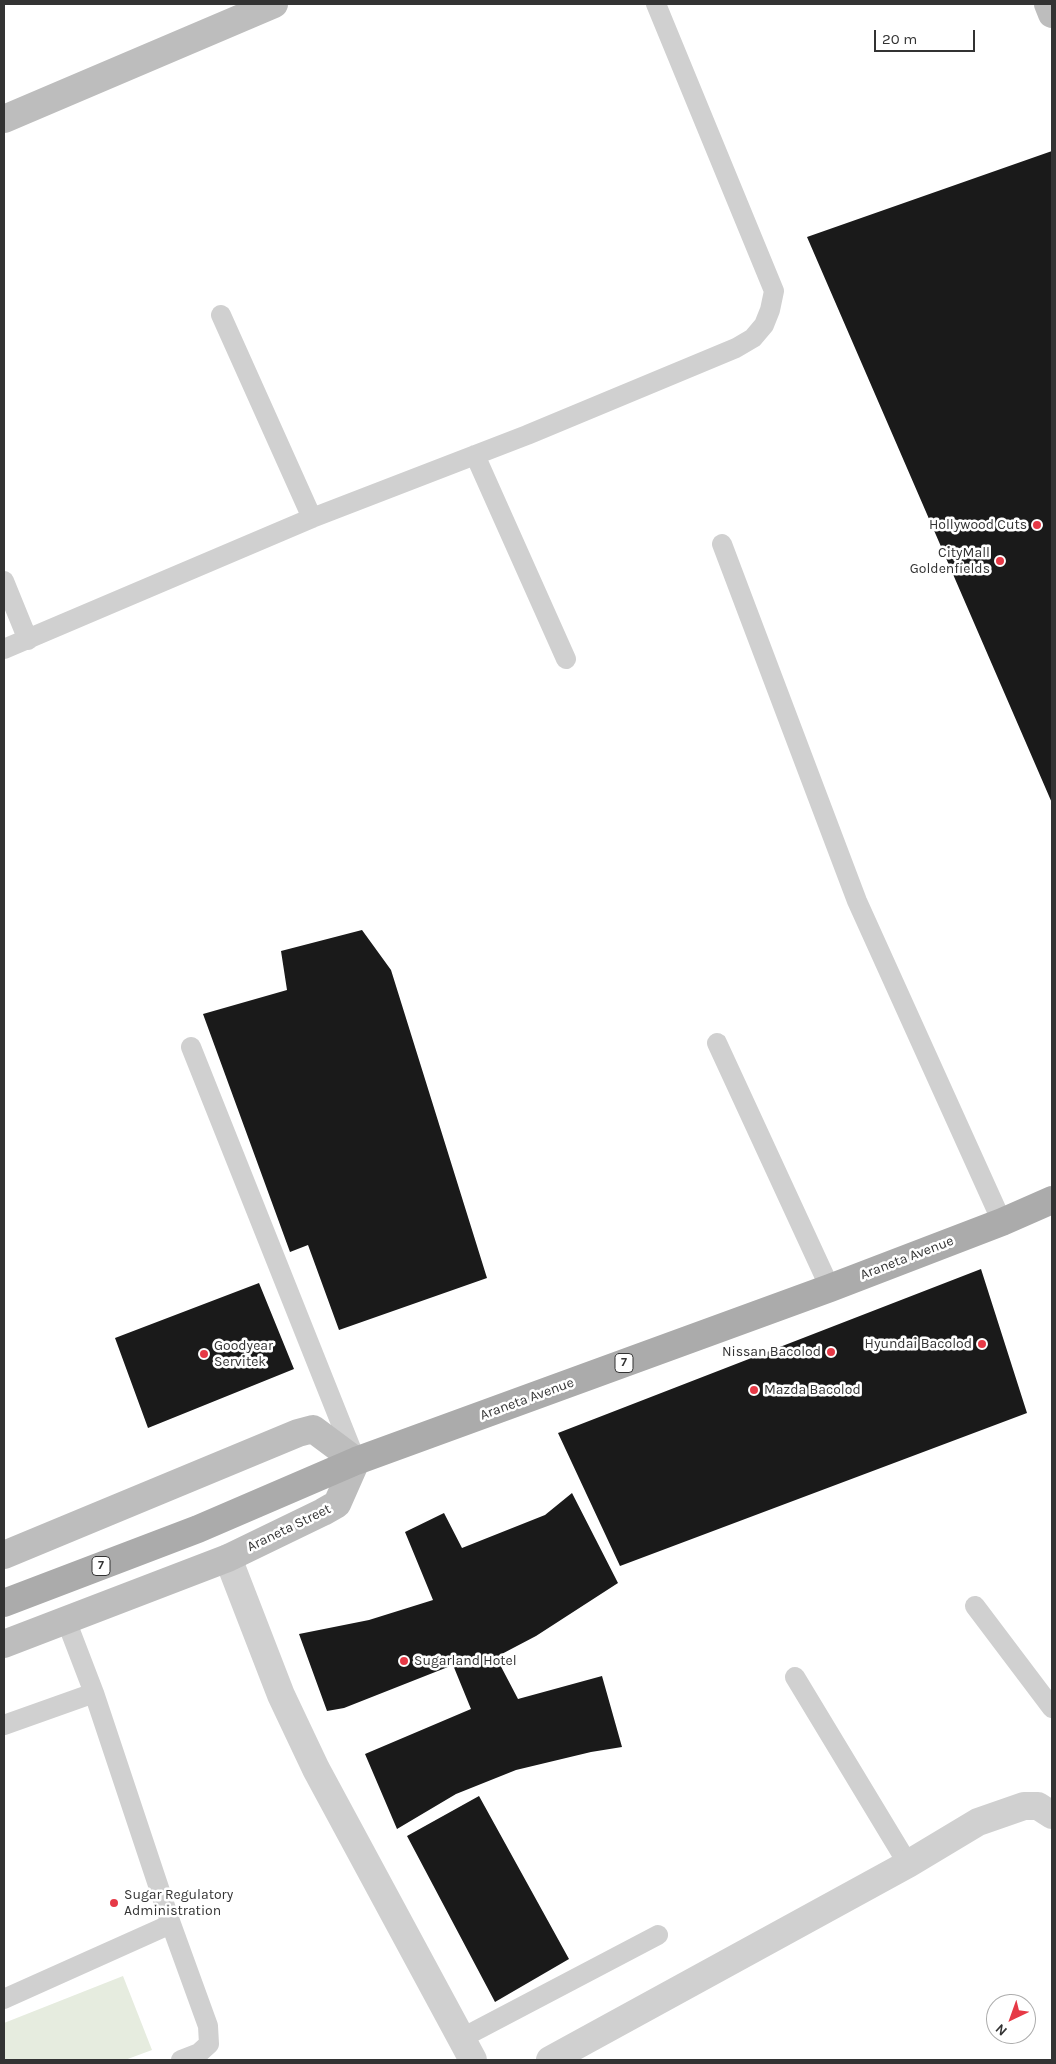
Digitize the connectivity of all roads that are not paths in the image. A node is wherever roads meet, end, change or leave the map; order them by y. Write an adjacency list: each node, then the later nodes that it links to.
1 (274, 4): 5 (main road)
2 (656, 4): 7 (lane)
3 (1048, 4): 4 (main road)
4 (1052, 14)
5 (4, 119)
6 (221, 315): 8 (lane)
7 (475, 455): 8 (lane); 13 (lane)
8 (312, 518): 11 (lane)
9 (722, 544): 17 (lane)
10 (4, 581): 11 (lane)
11 (28, 640): 12 (lane)
12 (4, 649)
13 (566, 659)
14 (717, 1042): 18 (lane)
15 (191, 1047): 19 (lane)
16 (1052, 1200): 17 (main road, Araneta Avenue / 7)
17 (1002, 1222): 18 (main road, Araneta Avenue / 7)
18 (830, 1288): 19 (main road, Araneta Avenue / 7)
19 (356, 1461): 20 (main road); 21 (main road, Araneta Street); 22 (main road, Araneta Avenue / 7)
20 (4, 1555)
21 (228, 1558): 24 (main road, Araneta Street); 35 (street)
22 (4, 1603)
23 (976, 1606): 28 (lane)
24 (66, 1620): 25 (main road, Araneta Street); 27 (lane)
25 (4, 1644)
26 (795, 1677): 31 (lane)
27 (94, 1693): 29 (lane); 32 (lane)
28 (1052, 1708)
29 (4, 1725)
30 (1051, 1811): 31 (street)
31 (908, 1864): 37 (street)
32 (170, 1924): 34 (lane); 36 (lane)
33 (658, 1935): 35 (lane)
34 (4, 1999)
35 (467, 2050)
36 (180, 2060)
37 (550, 2060)

